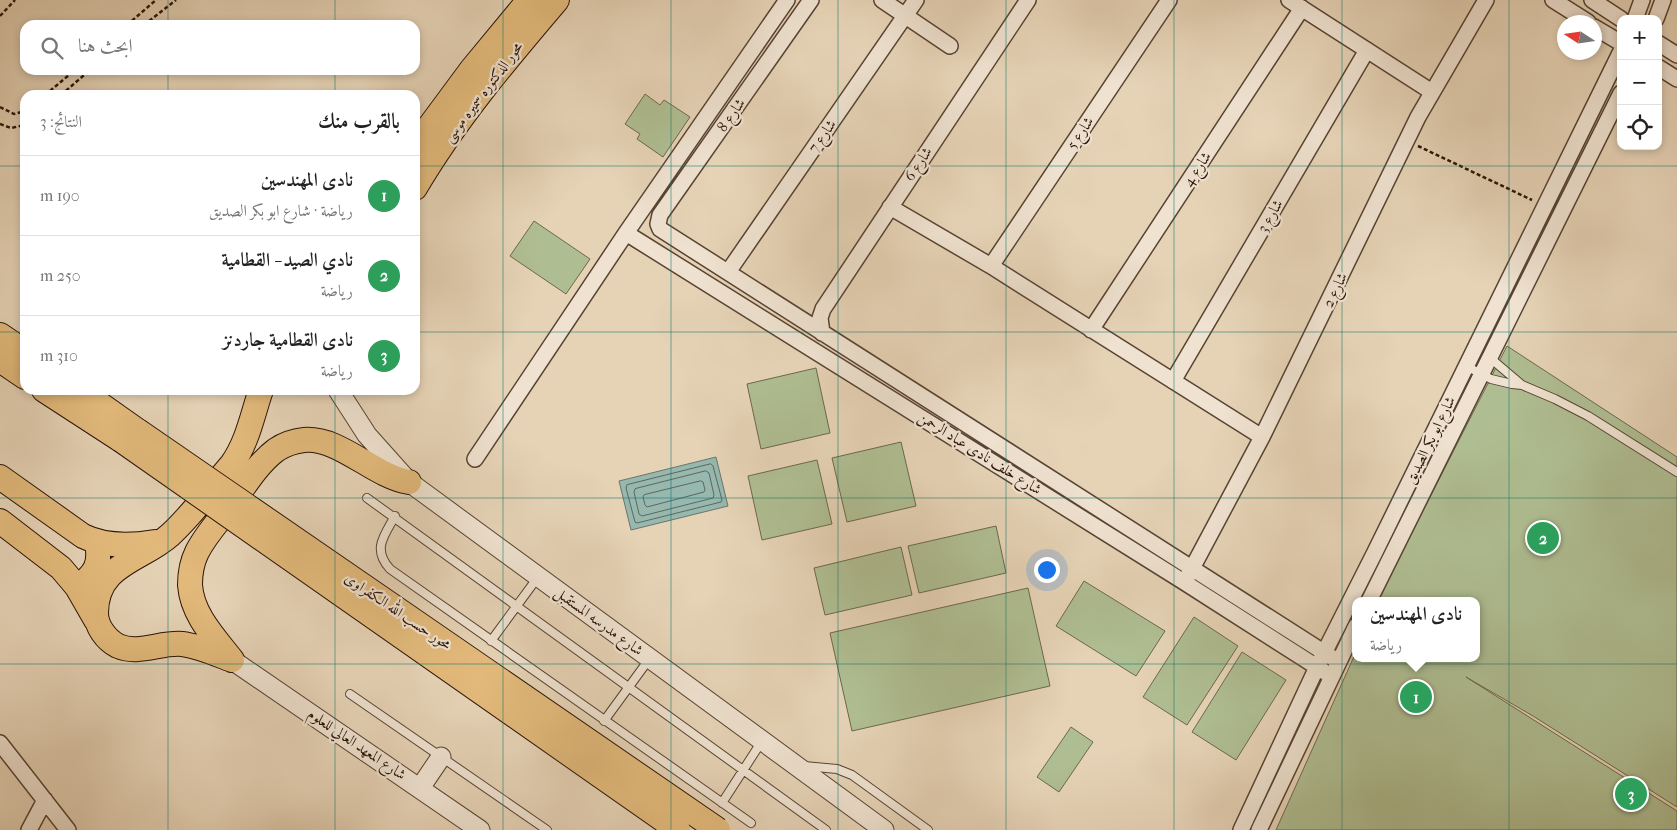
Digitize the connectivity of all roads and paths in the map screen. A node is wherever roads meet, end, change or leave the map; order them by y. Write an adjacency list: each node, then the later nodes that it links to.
1 (15, 0): 21 (path)
2 (156, 0): 24 (path)
3 (176, 0): 25 (path)
4 (529, 0): 45 (main road, محور الدكتوره سميره موسى)
5 (557, 0): 47 (main road, محور الدكتوره سميره موسى)
6 (787, 0): 51 (street)
7 (812, 0): 50 (street, شارع 8)
8 (882, 0): 22 (street)
9 (916, 0): 22 (street, شارع 7)
10 (1028, 0): 49 (street, شارع 6)
11 (1168, 0): 52 (street, شارع 5)
12 (1486, 0): 39 (street, شارع 2)
13 (1553, 0): 18 (street)
14 (1592, 0): 23 (street)
15 (1642, 0): 19 (street)
16 (1663, 0): 20 (street)
17 (1296, 4): 30 (street); 55 (street, شارع 4)
18 (1577, 15)
19 (1636, 15)
20 (1657, 15)
21 (0, 16)
22 (905, 16): 29 (street); 53 (street, شارع 7)
23 (1617, 16)
24 (133, 20)
25 (150, 20)
26 (1602, 32): 27 (street)
27 (1617, 41)
28 (1662, 45): 31 (street)
29 (950, 46)
30 (1368, 50): 39 (street); 65 (street, شارع 3)
31 (1677, 55)
32 (1617, 59): 48 (street, شارع ابو بكر الصديق)
33 (1662, 70): 36 (street)
34 (69, 75): 37 (path)
35 (84, 75): 38 (path)
36 (1677, 79)
37 (52, 90)
38 (67, 90)
39 (1432, 92): 46 (street, شارع 2)
40 (1617, 101): 60 (street, شارع ابو بكر الصديق)
41 (0, 107): 42 (path)
42 (20, 112)
43 (0, 124): 44 (path)
44 (20, 126)
45 (420, 139)
46 (1407, 141): 48 (path); 72 (street, شارع 2)
47 (420, 180)
48 (1545, 206): 59 (street, شارع ابو بكر الصديق)
49 (890, 207): 52 (street); 54 (street, شارع 6)
50 (664, 232): 53 (street, شارع خلف نادى عباد الرحمن)
51 (626, 233): 57 (street, شارع خلف نادى عباد الرحمن); 73 (street)
52 (991, 266): 55 (street)
53 (728, 272): 54 (street, شارع خلف نادى عباد الرحمن)
54 (817, 330): 57 (street); 82 (street, شارع خلف نادى عباد الرحمن)
55 (1091, 330): 65 (street)
56 (0, 335): 58 (main road)
57 (802, 342): 84 (street, شارع خلف نادى عباد الرحمن)
58 (20, 349)
59 (1475, 350): 60 (lane); 62 (street, شارع ابو بكر الصديق)
60 (1489, 357): 64 (street, شارع ابو بكر الصديق); 66 (lane)
61 (0, 360): 63 (main road)
62 (1466, 366): 64 (lane); 91 (street, شارع ابو بكر الصديق)
63 (20, 374)
64 (1481, 374): 66 (lane); 86 (street, شارع ابو بكر الصديق)
65 (1173, 381): 72 (street)
66 (1522, 385): 74 (lane)
67 (53, 395): 71 (main road, محور حسب الله الكفراوى)
68 (85, 395): 71 (main road, محور حسب الله الكفراوى)
69 (260, 395): 80 (main road)
70 (341, 395): 76 (street, شارع مدرسه المستقبل)
71 (129, 436): 113 (main road, محور حسب الله الكفراوى, bridge); 114 (main road, محور حسب الله الكفراوى, bridge)
72 (1262, 437): 82 (street, شارع 2)
73 (475, 459)
74 (1677, 472)
75 (0, 477): 81 (main road)
76 (409, 482): 83 (street, شارع مدرسه المستقبل); 93 (main road)
77 (367, 498): 78 (lane)
78 (395, 516): 87 (lane); 90 (lane)
79 (0, 520): 85 (main road)
80 (162, 541): 81 (main road); 88 (main road)
81 (97, 542): 85 (main road)
82 (1192, 568): 84 (street, شارع 2); 91 (street, شارع خلف نادى عباد الرحمن)
83 (538, 578): 87 (lane); 92 (street, شارع مدرسه المستقبل)
84 (1184, 582): 95 (street, شارع خلف نادى عباد الرحمن)
85 (77, 587): 88 (main road)
86 (1371, 597)
87 (517, 606): 90 (lane); 97 (lane)
88 (96, 620): 93 (main road)
89 (1352, 634): 94 (street)
90 (492, 641): 99 (lane)
91 (1324, 652): 94 (street, شارع خلف نادى عباد الرحمن); 95 (street, شارع ابو بكر الصديق)
92 (650, 658): 97 (lane); 100 (street, شارع مدرسه المستقبل)
93 (232, 660): 105 (street, شارع المعهد العالي للعلوم)
94 (1339, 662): 96 (street)
95 (1317, 667): 96 (street, شارع خلف نادى عباد الرحمن); 118 (street, شارع ابو بكر الصديق)
96 (1331, 676): 119 (street)
97 (629, 688): 99 (lane); 104 (lane)
98 (350, 694): 102 (lane)
99 (604, 721): 107 (lane)
100 (762, 741): 103 (street, شارع مدرسه المستقبل); 104 (lane)
101 (0, 743): 106 (street)
102 (441, 757): 105 (street); 112 (lane)
103 (794, 765): 116 (street, شارع مدرسه المستقبل); 117 (lane)
104 (743, 770): 107 (lane); 115 (lane)
105 (420, 788): 111 (street, شارع المعهد العالي للعلوم)
106 (45, 800): 109 (street); 110 (street)
107 (722, 803): 108 (lane)
108 (751, 823)
109 (29, 830)
110 (68, 830)
111 (480, 830)
112 (547, 830)
113 (678, 830)
114 (718, 830)
115 (826, 830)
116 (884, 830)
117 (928, 830)
118 (1241, 830)
119 (1259, 830)

